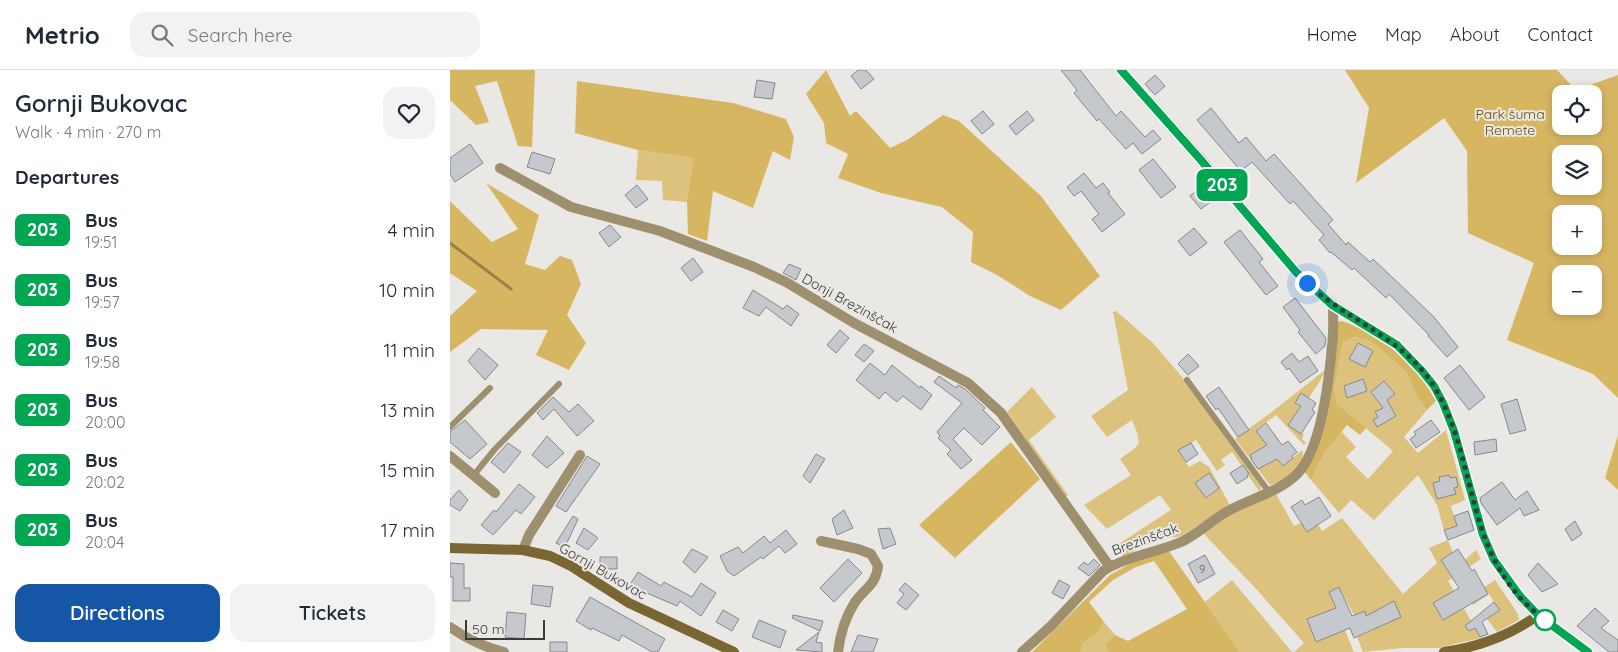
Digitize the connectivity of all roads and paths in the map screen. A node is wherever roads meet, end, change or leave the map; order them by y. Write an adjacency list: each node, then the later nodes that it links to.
1 (1121, 70): 3 (main road)
2 (500, 168): 16 (street, Donji Brezinščak)
3 (1332, 305): 11 (street, Brezinščak); 17 (main road)
4 (1187, 380): 11 (lane)
5 (559, 384): 10 (lane)
6 (490, 388): 7 (lane)
7 (450, 427)
8 (450, 456): 10 (street)
9 (580, 456): 15 (street)
10 (473, 476): 12 (street)
11 (1269, 492): 16 (street, Brezinščak)
12 (495, 493)
13 (821, 541): 21 (street)
14 (450, 548): 15 (main road, Gornji Bukovac)
15 (523, 550): 20 (main road, Gornji Bukovac)
16 (1110, 567): 22 (street, Brezinščak)
17 (1538, 615): 23 (main road); 24 (main road)
18 (450, 627): 19 (street)
19 (504, 652)
20 (734, 652)
21 (838, 652)
22 (1022, 652)
23 (1444, 652)
24 (1588, 652)

